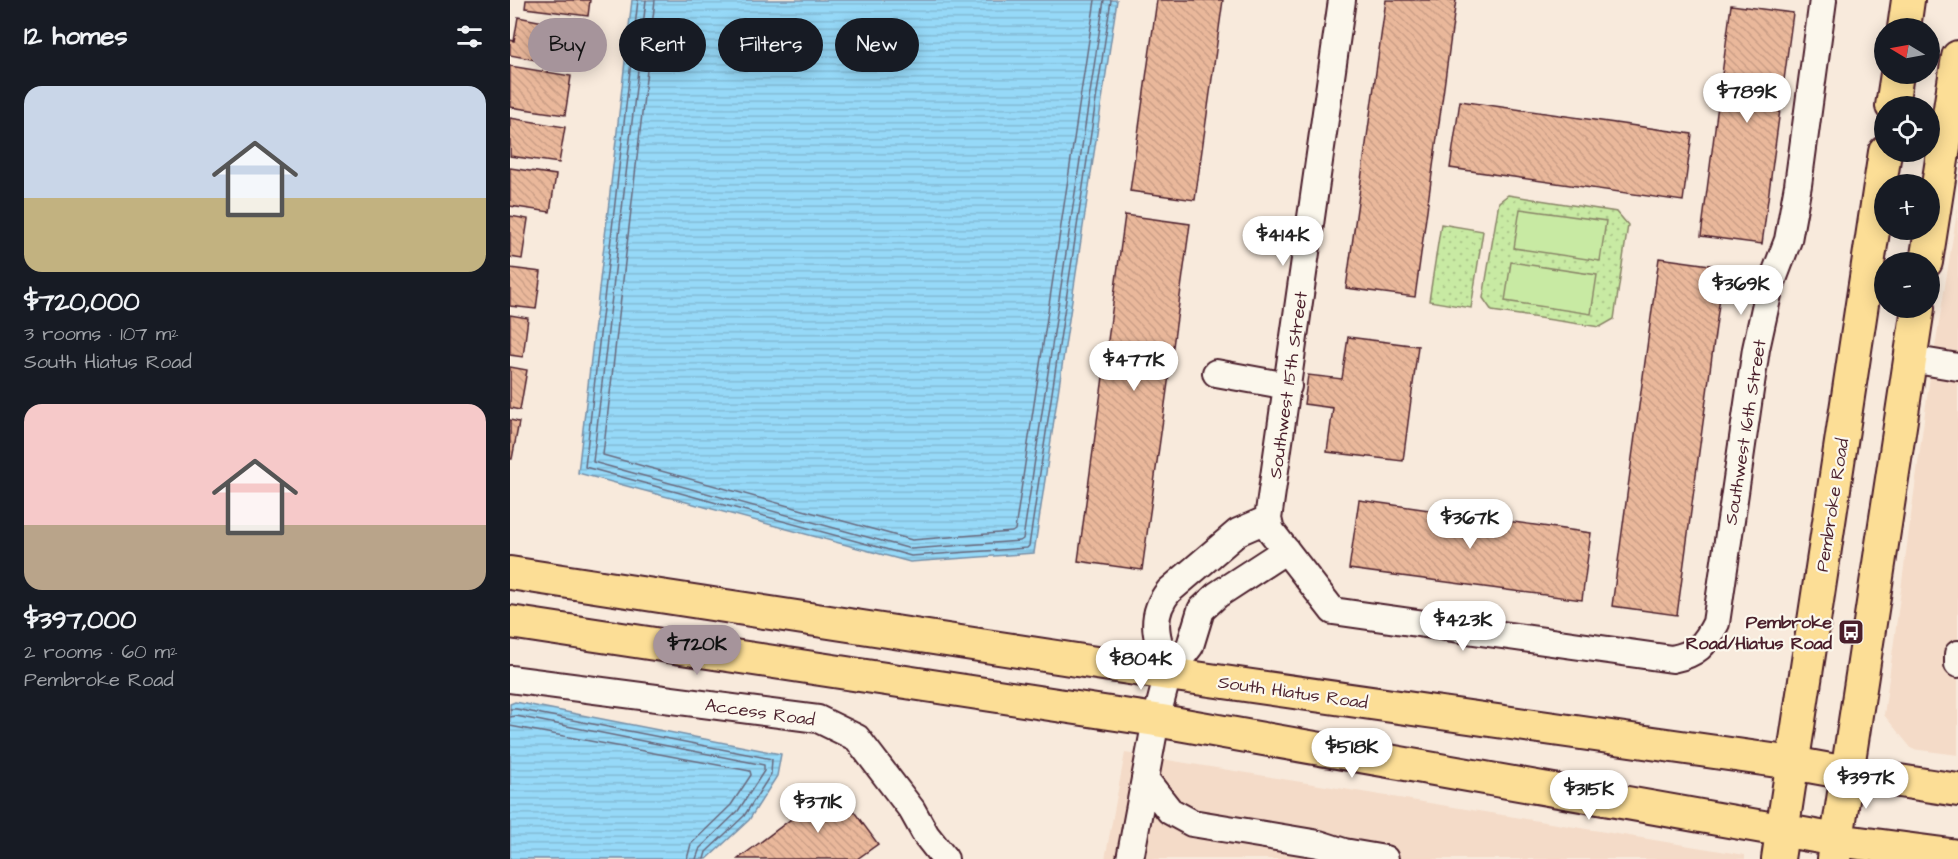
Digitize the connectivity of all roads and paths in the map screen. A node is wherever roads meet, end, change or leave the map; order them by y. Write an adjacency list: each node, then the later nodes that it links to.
1 (1342, 0): 12 (street, Southwest 15th Street)
2 (1823, 0): 13 (street, Southwest 16th Street)
3 (1908, 0): 4 (main road)
4 (1905, 18)
5 (1958, 57): 7 (main road)
6 (1883, 162): 21 (main road, Pembroke Road)
7 (1928, 252)
8 (1916, 318): 9 (main road)
9 (1910, 359): 10 (street); 22 (main road)
10 (1958, 367)
11 (1215, 373): 12 (street)
12 (1288, 386): 13 (street, Southwest 15th Street)
13 (1275, 534): 18 (street); 18 (street)
14 (510, 573): 18 (main road, South Hiatus Road)
15 (510, 622): 20 (main road)
16 (1958, 654): 17 (street)
17 (1958, 664)
18 (1168, 674): 20 (street); 21 (main road, South Hiatus Road)
19 (510, 679): 29 (street, Access Road)
20 (1156, 720): 23 (street); 25 (main road)
21 (1792, 763): 22 (main road, South Hiatus Road); 25 (main road, Pembroke Road)
22 (1847, 773): 24 (main road, South Hiatus Road); 26 (main road)
23 (1145, 779): 27 (street); 30 (street)
24 (1958, 790)
25 (1781, 844): 26 (main road)
26 (1835, 849): 28 (main road)
27 (1318, 851): 31 (street)
28 (1958, 856)
29 (945, 859)
30 (1130, 859)
31 (1385, 859)

